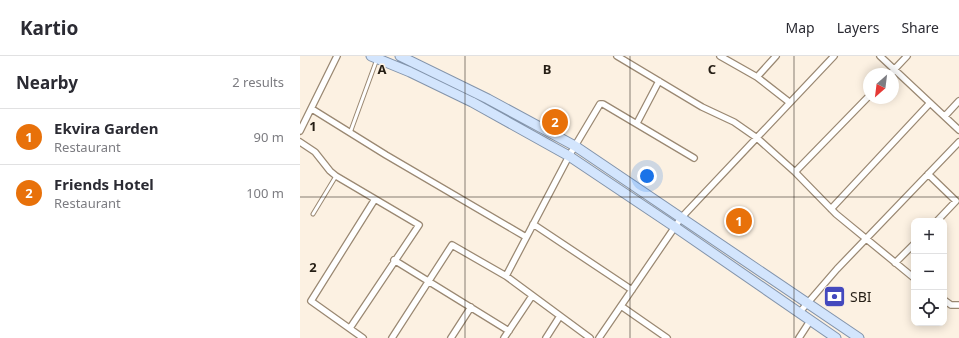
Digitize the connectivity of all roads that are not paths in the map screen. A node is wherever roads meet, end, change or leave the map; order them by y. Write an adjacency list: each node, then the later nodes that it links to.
1 (337, 56): 19 (street)
2 (400, 56): 28 (main road)
3 (617, 56): 14 (street)
4 (720, 56): 12 (street)
5 (776, 56): 12 (street)
6 (834, 56): 16 (street)
7 (880, 56): 10 (street)
8 (907, 56): 11 (street)
9 (374, 57): 24 (lane); 29 (main road)
10 (889, 68)
11 (896, 68)
12 (757, 77): 16 (street)
13 (899, 78): 18 (street)
14 (659, 81): 21 (street); 25 (street)
15 (959, 101): 20 (street)
16 (789, 102): 25 (street)
17 (863, 102): 31 (street)
18 (930, 103): 20 (street); 35 (street)
19 (312, 109): 23 (street); 24 (street)
20 (944, 116): 22 (street)
21 (637, 123): 28 (street); 30 (street)
22 (959, 130)
23 (300, 131)
24 (350, 133): 41 (street)
25 (757, 138): 31 (street); 37 (street)
26 (300, 142): 33 (street)
27 (959, 142): 32 (street)
28 (575, 146): 29 (street); 37 (main road)
29 (569, 156): 39 (street); 40 (main road)
30 (694, 158)
31 (795, 172): 35 (street)
32 (928, 174): 38 (street); 42 (street)
33 (336, 176): 34 (street); 36 (lane)
34 (375, 199): 44 (street); 59 (street)
35 (832, 209): 42 (street)
36 (313, 214)
37 (681, 218): 40 (street); 52 (main road)
38 (940, 218)
39 (533, 224): 41 (street); 49 (street)
40 (675, 226): 49 (street); 56 (main road)
41 (526, 237): 46 (street)
42 (866, 238): 45 (street); 52 (street)
43 (911, 247): 45 (street)
44 (394, 260): 48 (street); 59 (street)
45 (895, 264): 47 (street)
46 (506, 276): 48 (street); 50 (street)
47 (911, 276)
48 (428, 281): 55 (street); 62 (street)
49 (632, 290): 53 (street)
50 (532, 296): 57 (street); 60 (street)
51 (947, 302): 54 (street)
52 (807, 304): 56 (street); 71 (main road)
53 (621, 306): 67 (street); 68 (street)
54 (959, 306)
55 (471, 307): 60 (street); 63 (street)
56 (799, 313): 58 (main road)
57 (560, 316): 65 (street); 66 (street)
58 (810, 321): 69 (street); 70 (main road)
59 (350, 328): 61 (street)
60 (509, 331): 64 (street)
61 (363, 338)
62 (392, 338)
63 (451, 338)
64 (504, 338)
65 (546, 338)
66 (590, 338)
67 (598, 338)
68 (667, 338)
69 (799, 338)
70 (836, 338)
71 (859, 338)

